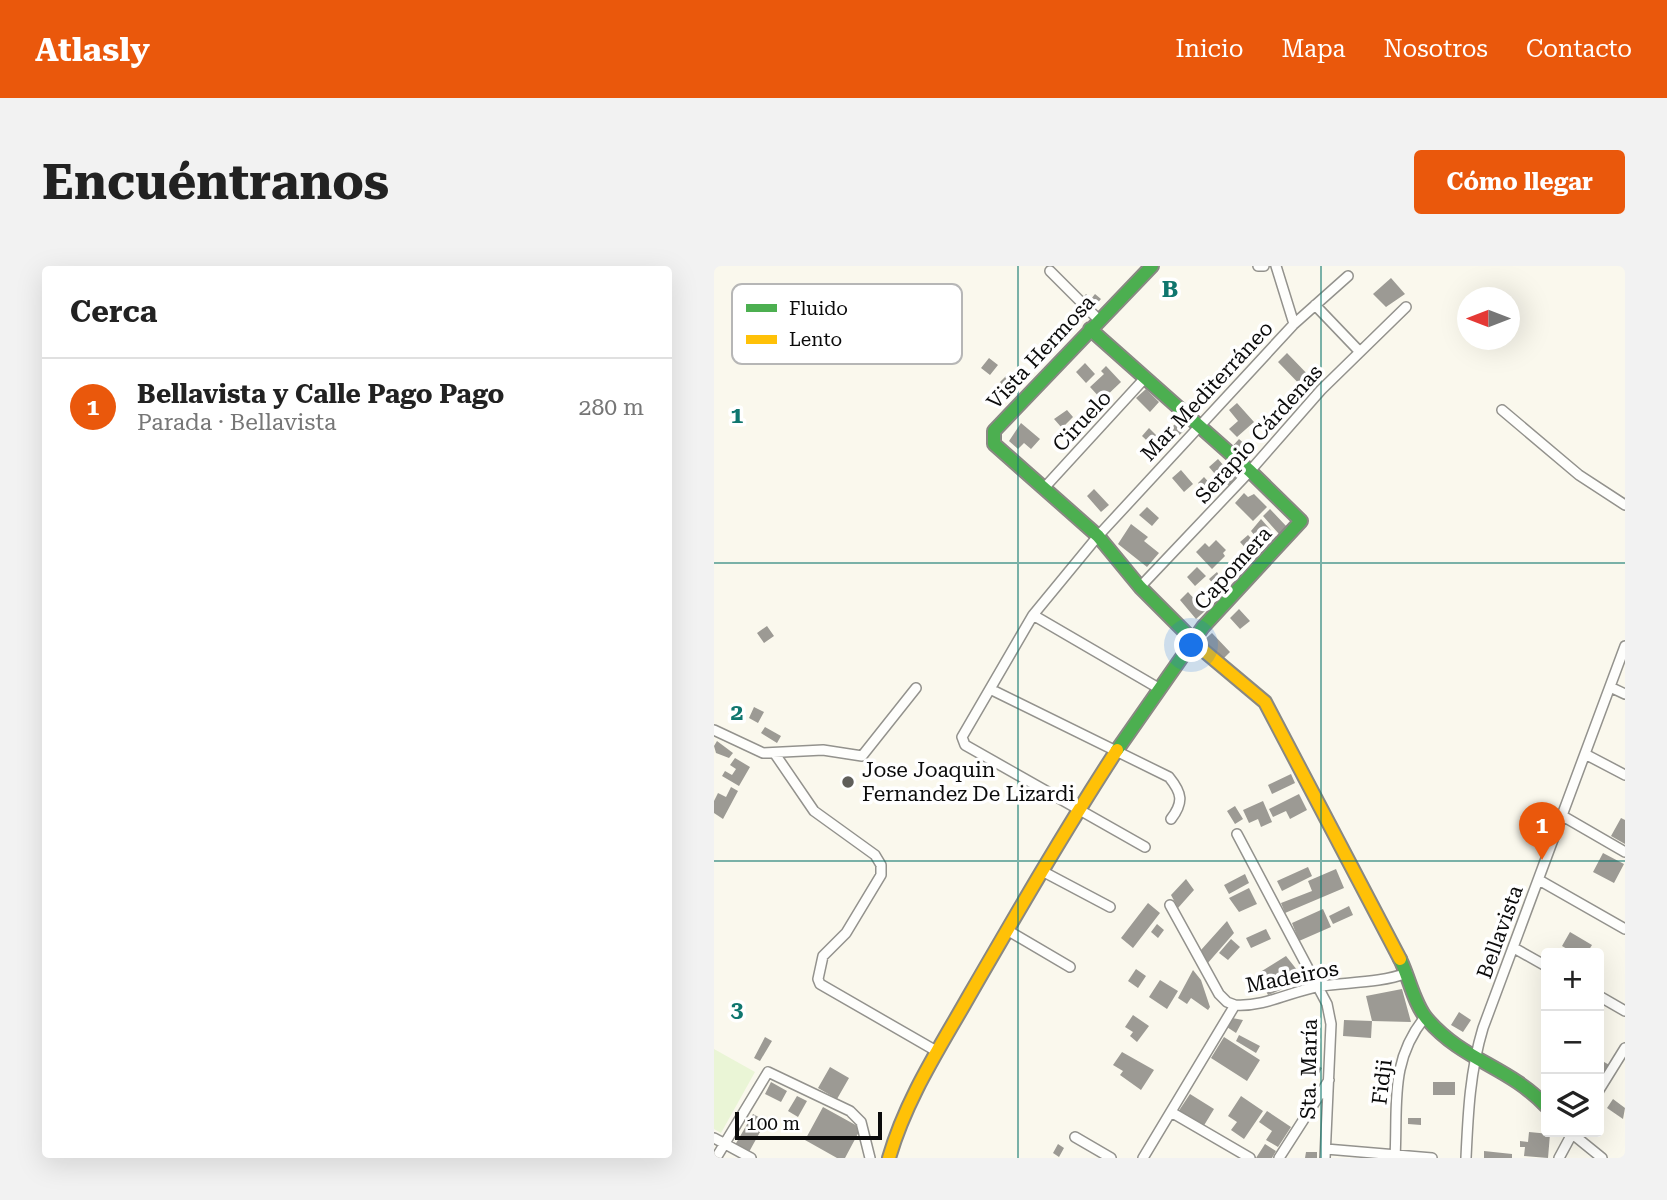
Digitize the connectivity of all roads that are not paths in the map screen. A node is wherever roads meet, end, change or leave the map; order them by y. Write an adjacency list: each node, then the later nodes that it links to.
1 (1152, 266): 9 (street, Vista Hermosa)
2 (1258, 266): 3 (street)
3 (1264, 266)
4 (1276, 266): 10 (street)
5 (1050, 271): 9 (street)
6 (1348, 276): 7 (street, Mar Mediterráneo)
7 (1315, 305): 10 (street, Mar Mediterráneo); 11 (street)
8 (1406, 307): 11 (street, Serapio Cárdenas)
9 (1094, 324): 12 (street); 16 (street, Vista Hermosa)
10 (1294, 324): 14 (street, Mar Mediterráneo)
11 (1360, 352): 15 (street, Serapio Cárdenas)
12 (1145, 378): 14 (street); 16 (street, Ciruelo)
13 (1502, 410): 17 (street)
14 (1199, 425): 15 (street); 18 (street, Mar Mediterráneo)
15 (1250, 471): 19 (street, Serapio Cárdenas); 21 (street, Capomera)
16 (1045, 487): 18 (street)
17 (1625, 505)
18 (1098, 536): 19 (street); 20 (street, Mar Mediterráneo)
19 (1140, 587): 21 (street)
20 (1033, 615): 25 (street, Mar Mediterráneo); 26 (street)
21 (1192, 641): 26 (street, Capomera); 48 (street)
22 (1625, 646): 23 (street, Bellavista)
23 (1610, 687): 27 (street); 31 (street, Bellavista)
24 (916, 688): 30 (street)
25 (989, 689): 29 (street); 33 (street, Mar Mediterráneo)
26 (1160, 689): 29 (street, Capomera)
27 (1625, 694)
28 (714, 730): 30 (street)
29 (1117, 753): 33 (street, Capomera); 35 (street)
30 (775, 754): 55 (street)
31 (1585, 754): 32 (street); 34 (street, Bellavista)
32 (1625, 775)
33 (1080, 811): 37 (street); 39 (street, Capomera)
34 (1561, 815): 38 (street); 40 (street, Bellavista)
35 (1171, 819)
36 (1237, 834): 49 (street, Sta. María)
37 (1145, 848)
38 (1625, 852)
39 (1042, 871): 42 (street); 44 (street, Capomera)
40 (1539, 880): 43 (street); 45 (street, Bellavista)
41 (1170, 905): 51 (street)
42 (1110, 907)
43 (1625, 929)
44 (1007, 930): 47 (street); 55 (street, Capomera)
45 (1514, 948): 46 (street); 56 (street, Bellavista)
46 (1541, 963)
47 (1070, 967)
48 (1407, 973): 49 (street, Madeiros); 53 (street)
49 (1318, 987): 51 (street, Madeiros); 57 (street, Sta. María)
50 (1604, 999): 52 (street)
51 (1235, 1005): 60 (street, Madeiros)
52 (1625, 1011)
53 (1425, 1017): 56 (street); 67 (street, Fidji)
54 (1625, 1048): 58 (street)
55 (938, 1052): 71 (street, Capomera)
56 (1474, 1059): 59 (street); 77 (street, Bellavista)
57 (1330, 1077): 66 (street, Sta. María); 75 (street)
58 (1604, 1082)
59 (1541, 1101)
60 (1171, 1112): 73 (street, Madeiros); 74 (street)
61 (1075, 1137): 72 (street)
62 (1570, 1137): 78 (street)
63 (1578, 1137): 79 (street)
64 (714, 1138): 65 (street)
65 (724, 1144): 68 (street); 69 (street); 70 (street)
66 (1325, 1154): 67 (street)
67 (1395, 1156): 76 (street)
68 (716, 1158)
69 (751, 1158)
70 (870, 1158)
71 (889, 1158)
72 (1111, 1158)
73 (1143, 1158)
74 (1250, 1158)
75 (1279, 1158)
76 (1433, 1158)
77 (1466, 1158)
78 (1559, 1158)
79 (1602, 1158)

